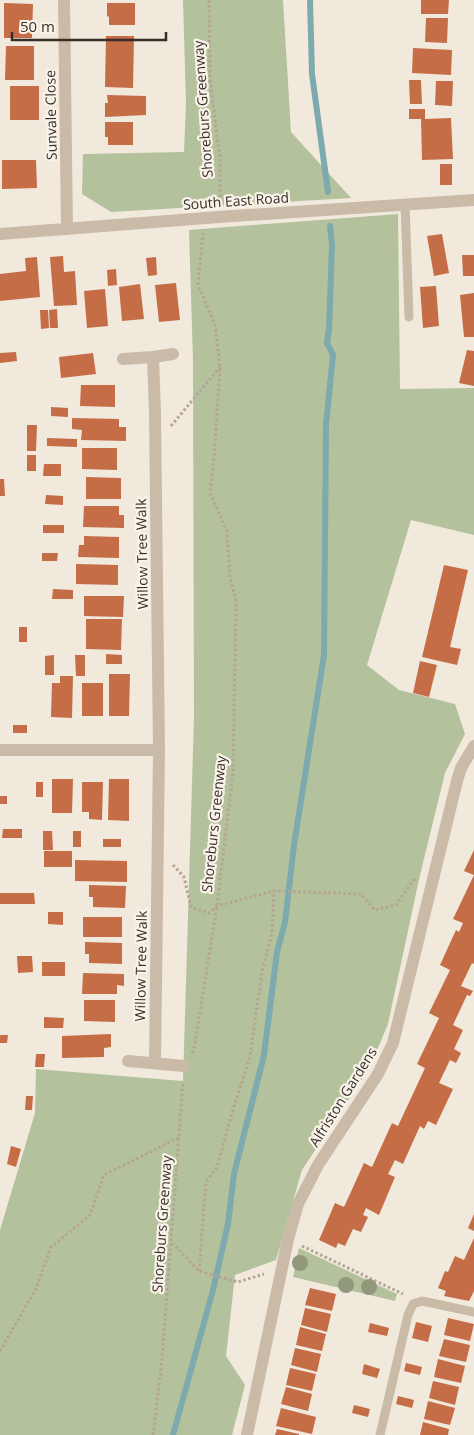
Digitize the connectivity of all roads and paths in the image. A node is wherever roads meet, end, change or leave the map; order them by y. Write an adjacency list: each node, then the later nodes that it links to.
1 (64, 0): 7 (street, Sunvale Close)
2 (209, 0): 5 (path, Shoreburs Greenway)
3 (474, 200): 4 (street, South East Road)
4 (405, 204): 5 (street, South East Road); 9 (lane)
5 (220, 216): 6 (street, South East Road)
6 (204, 218): 7 (street, South East Road); 13 (path, Shoreburs Greenway)
7 (68, 229): 8 (street, South East Road)
8 (0, 234)
9 (409, 317)
10 (173, 354): 11 (street)
11 (153, 357): 12 (street); 14 (street, Willow Tree Walk)
12 (123, 360)
13 (220, 367): 14 (path); 21 (path, Shoreburs Greenway)
14 (155, 445): 17 (street, Willow Tree Walk)
15 (474, 746): 26 (street, Alfriston Gardens)
16 (0, 750): 17 (street)
17 (160, 750): 18 (street, Willow Tree Walk)
18 (159, 861): 21 (path); 23 (street, Willow Tree Walk)
19 (416, 876): 20 (path)
20 (274, 892): 21 (path); 29 (path)
21 (217, 906): 24 (path, Shoreburs Greenway)
22 (128, 1061): 23 (street)
23 (155, 1063): 24 (street)
24 (184, 1066): 25 (path, Shoreburs Greenway)
25 (180, 1137): 27 (path, Shoreburs Greenway); 32 (path)
26 (288, 1239): 28 (street, Alfriston Gardens); 30 (path)
27 (172, 1242): 29 (path); 33 (path, Shoreburs Greenway)
28 (282, 1268): 29 (path); 34 (street, Alfriston Gardens)
29 (201, 1271)
30 (417, 1301): 31 (lane); 35 (lane)
31 (474, 1312)
32 (0, 1351)
33 (153, 1435)
34 (247, 1435)
35 (380, 1435)

